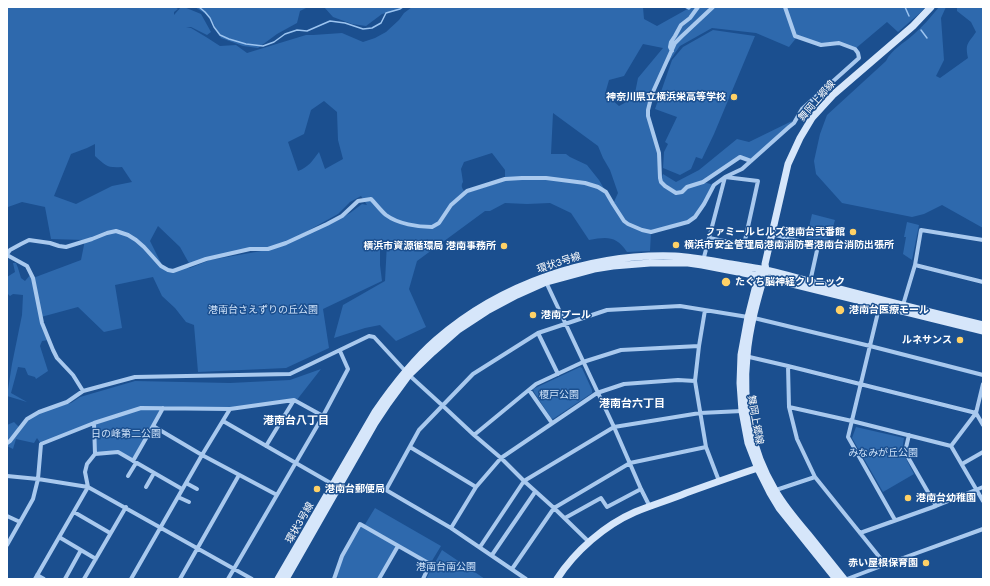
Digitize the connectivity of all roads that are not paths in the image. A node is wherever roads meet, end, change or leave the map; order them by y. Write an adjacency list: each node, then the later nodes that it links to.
1 (698, 7): 5 (street)
2 (713, 7): 5 (street)
3 (785, 7): 6 (street)
4 (931, 7): 8 (street, 舞岡上郷線)
5 (672, 51): 6 (street)
6 (751, 161): 7 (street)
7 (725, 177): 9 (street); 9 (street); 11 (street)
8 (772, 234): 14 (street, 舞岡上郷線); 16 (street)
9 (709, 238): 12 (street)
10 (983, 240): 13 (street)
11 (7, 254): 39 (street)
12 (703, 262): 14 (street, 環状3号線); 15 (street, 環状3号線)
13 (915, 265): 17 (street); 19 (street)
14 (763, 272): 16 (street, 環状3号線); 18 (street, 環状3号線); 21 (street, 舞岡上郷線)
15 (545, 280): 22 (street); 32 (street, 環状3号線)
16 (810, 282): 18 (street, 環状3号線)
17 (983, 282)
18 (880, 303): 19 (street, 環状3号線); 27 (street)
19 (902, 309): 23 (street, 環状3号線); 24 (street, 環状3号線)
20 (705, 310): 21 (street); 22 (street); 26 (street)
21 (751, 318): 27 (street); 29 (street, 舞岡上郷線)
22 (566, 324): 25 (street); 30 (street)
23 (983, 325)
24 (983, 331)
25 (538, 333): 33 (street); 42 (street)
26 (699, 346): 30 (street); 35 (street)
27 (870, 346): 34 (street); 36 (street)
28 (340, 351): 32 (street); 39 (street); 49 (street)
29 (744, 356): 31 (street); 46 (street, 舞岡上郷線); 72 (street, 舞岡上郷線)
30 (584, 362): 33 (street); 40 (street)
31 (788, 366): 36 (street); 43 (street)
32 (407, 373): 42 (street); 82 (street, 環状3号線)
33 (558, 374): 38 (street)
34 (983, 375)
35 (695, 381): 40 (street); 47 (street)
36 (860, 384): 48 (street); 51 (street)
37 (983, 384): 48 (street)
38 (529, 390): 53 (street); 57 (street)
39 (82, 391): 59 (street)
40 (597, 393): 53 (street); 56 (street)
41 (294, 400): 45 (street); 49 (street); 60 (street)
42 (443, 406): 57 (street); 62 (street)
43 (789, 407): 51 (street); 77 (street)
44 (163, 408): 45 (street); 52 (street); 55 (street)
45 (230, 409): 50 (street)
46 (742, 411): 47 (street); 72 (street, 舞岡上郷線)
47 (700, 413): 56 (street); 63 (street)
48 (976, 413): 54 (street); 61 (street)
49 (322, 416): 69 (street)
50 (223, 421): 60 (street); 66 (street)
51 (852, 421): 58 (street); 104 (street)
52 (94, 423): 65 (street); 78 (street)
53 (552, 423): 67 (street)
54 (983, 425)
55 (154, 426): 66 (street); 68 (street)
56 (614, 427): 70 (street); 79 (street)
57 (474, 435): 67 (street)
58 (908, 435): 61 (street); 97 (street)
59 (7, 443)
60 (266, 446): 69 (street)
61 (951, 446): 71 (street)
62 (410, 447): 85 (street); 107 (street)
63 (706, 447): 70 (street); 80 (street)
64 (983, 452): 71 (street)
65 (94, 454): 68 (street); 83 (street)
66 (202, 455): 74 (street); 81 (street)
67 (501, 458): 79 (street); 85 (street)
68 (134, 462): 73 (street); 76 (street)
69 (296, 463): 82 (street); 93 (street)
70 (630, 463): 89 (street); 100 (street)
71 (962, 464): 90 (street)
72 (761, 468): 80 (street); 92 (street, 舞岡上郷線)
73 (154, 474): 84 (street); 87 (street)
74 (239, 475): 93 (street); 116 (street)
75 (7, 476): 78 (street)
76 (128, 476)
77 (815, 477): 92 (street); 110 (street)
78 (38, 479): 83 (street); 105 (street)
79 (524, 481): 91 (street); 115 (street)
80 (719, 481): 99 (street)
81 (186, 483): 87 (street); 88 (street)
82 (336, 486): 132 (street, 環状3号線); 133 (street, 環状3号線)
83 (88, 487): 98 (street); 101 (street)
84 (146, 487)
85 (476, 487): 107 (street)
86 (983, 487): 90 (street)
87 (182, 489): 94 (street)
88 (197, 489)
89 (641, 489): 99 (street); 103 (street)
90 (977, 490): 95 (street); 97 (street)
91 (535, 492): 100 (street); 118 (street)
92 (772, 492): 139 (street, 舞岡上郷線); 140 (street, 舞岡上郷線)
93 (277, 495): 121 (street)
94 (178, 497): 96 (street); 106 (street)
95 (983, 501)
96 (189, 502)
97 (936, 506): 104 (street)
98 (126, 507): 106 (street); 109 (street)
99 (650, 507): 112 (street)
100 (554, 508): 103 (street); 122 (street)
101 (74, 512): 109 (street); 111 (street)
102 (7, 516): 105 (street)
103 (565, 518): 112 (street)
104 (895, 520): 110 (street)
105 (20, 522): 113 (street)
106 (162, 527): 116 (street); 128 (street)
107 (451, 528): 115 (street)
108 (983, 529): 120 (street)
109 (110, 533): 119 (street)
110 (860, 533): 120 (street)
111 (59, 537): 117 (street); 123 (street)
112 (589, 542): 138 (street)
113 (7, 544)
114 (398, 546): 124 (street); 135 (street); 136 (street)
115 (480, 547): 118 (street)
116 (197, 548): 121 (street); 129 (street)
117 (82, 550): 119 (street); 126 (street)
118 (492, 555): 122 (street)
119 (96, 559): 127 (street)
120 (885, 564): 141 (street)
121 (234, 568): 130 (street); 131 (street)
122 (512, 569): 137 (street)
123 (36, 577): 125 (street)
124 (335, 578): 134 (street)
125 (44, 579)
126 (65, 579)
127 (84, 579)
128 (131, 579)
129 (180, 579)
130 (228, 579)
131 (252, 579)
132 (278, 579)
133 (286, 579)
134 (340, 579)
135 (378, 579)
136 (422, 579)
137 (526, 579)
138 (557, 579)
139 (836, 579)
140 (844, 579)
141 (847, 579)

